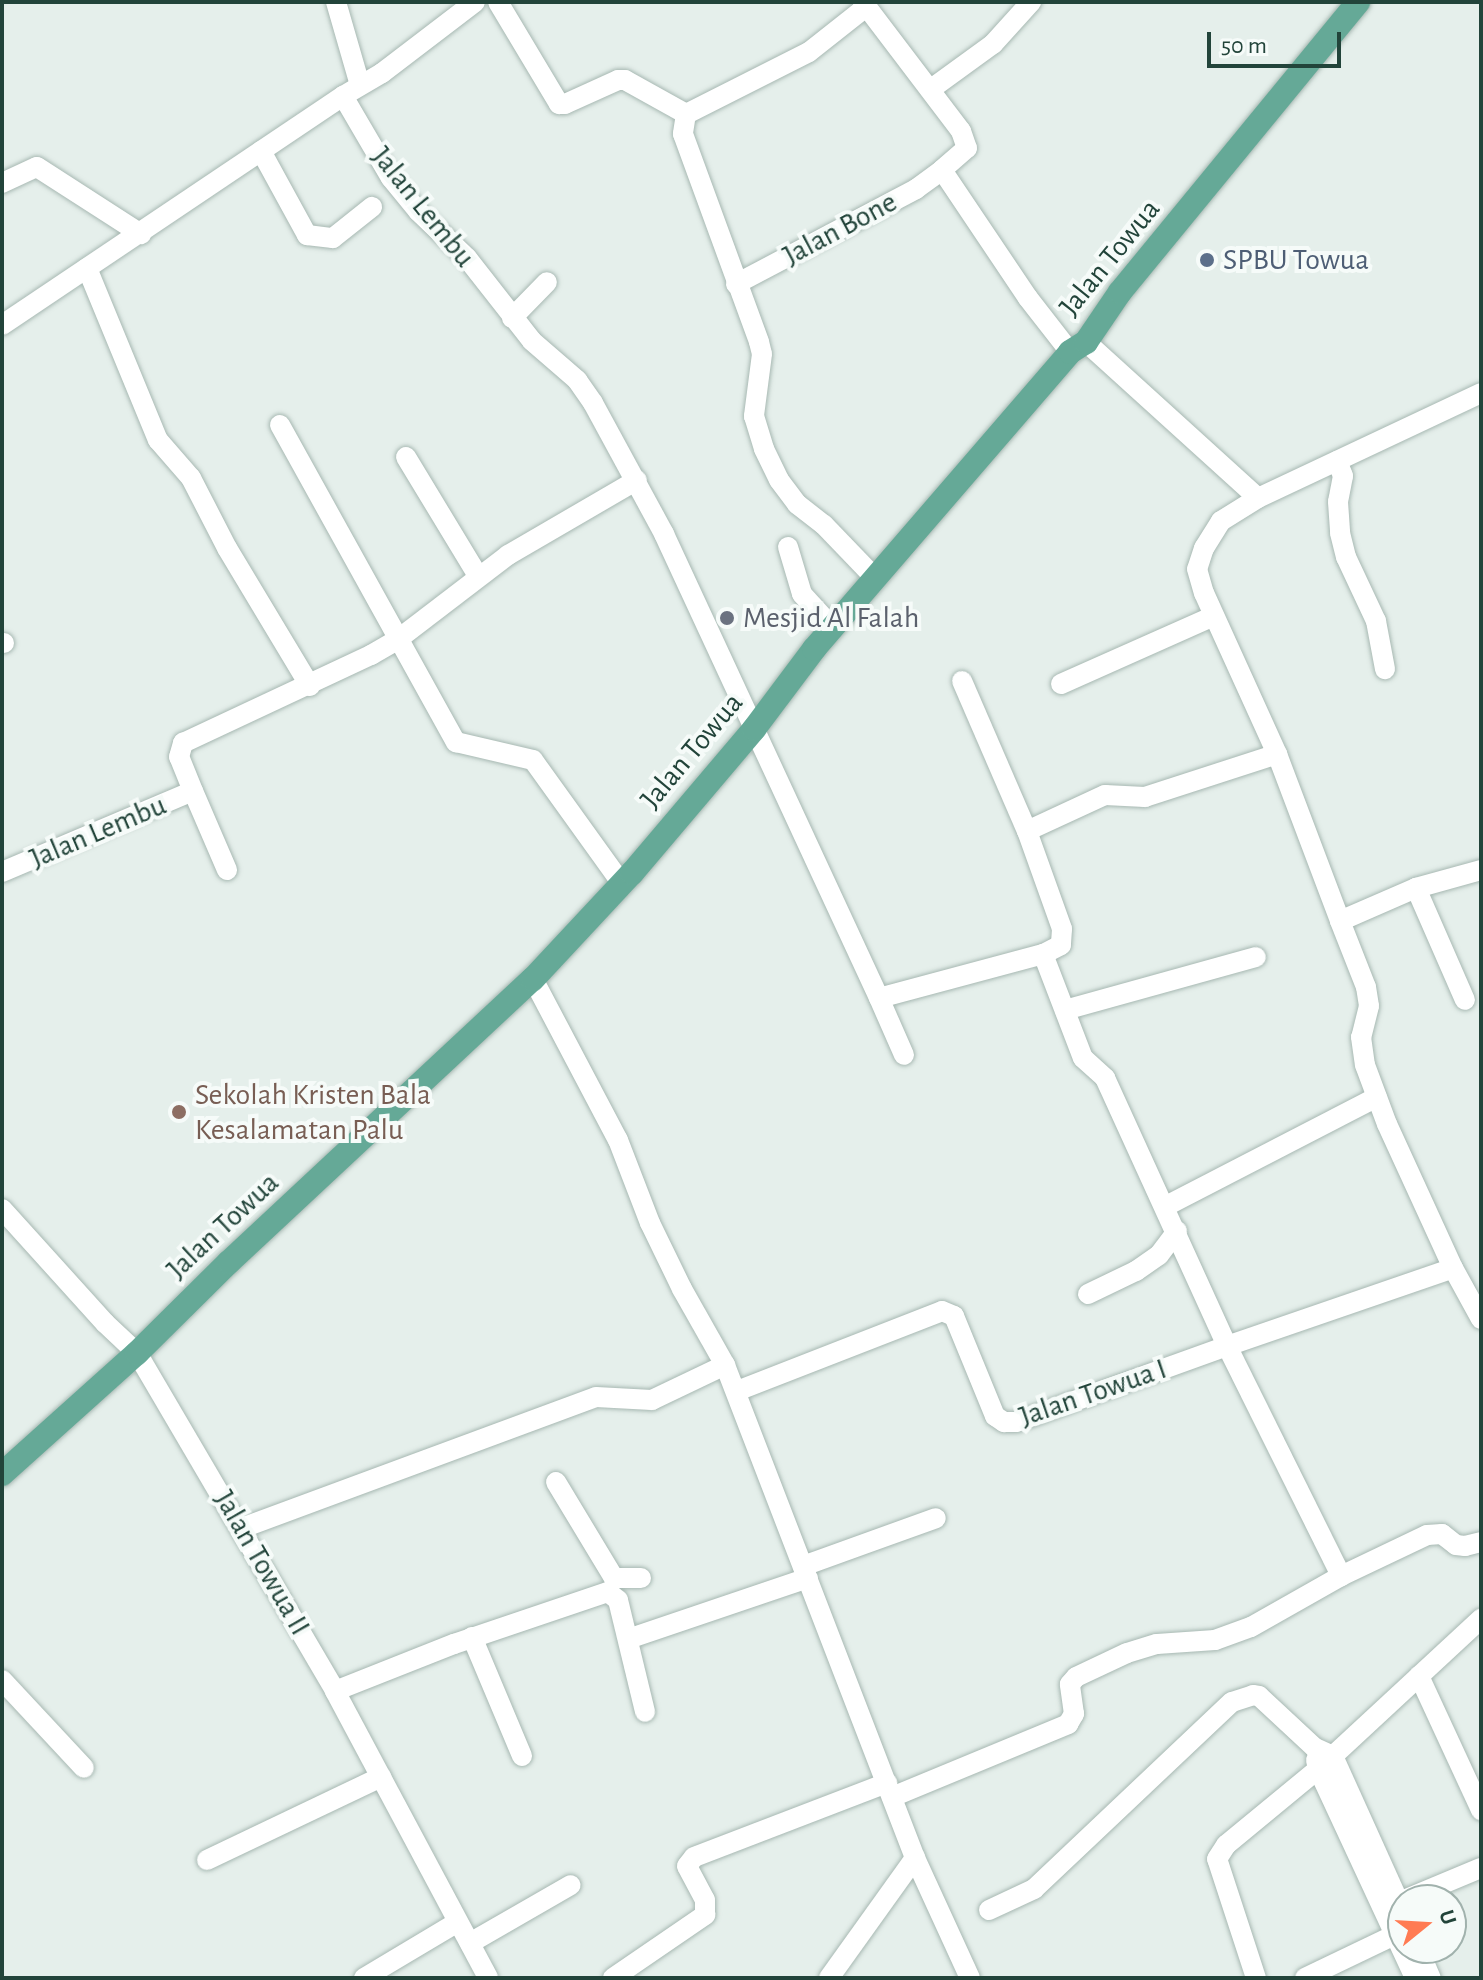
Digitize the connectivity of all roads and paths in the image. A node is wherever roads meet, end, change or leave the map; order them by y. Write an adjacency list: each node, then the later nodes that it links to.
1 (336, 2): 8 (street, Jalan Lembu)
2 (475, 2): 8 (street)
3 (498, 2): 9 (street)
4 (1031, 2): 7 (street)
5 (1358, 2): 20 (main road, Jalan Towua)
6 (864, 5): 7 (street, Jalan Bone); 9 (street)
7 (931, 89): 11 (street, Jalan Bone)
8 (351, 91): 10 (street); 18 (street, Jalan Lembu)
9 (686, 114): 17 (street)
10 (261, 151): 13 (street); 14 (street)
11 (942, 170): 17 (street, Jalan Bone); 20 (street)
12 (2, 183): 14 (street)
13 (372, 207)
14 (141, 234): 15 (street)
15 (87, 268): 19 (street); 36 (street)
16 (547, 282): 18 (street)
17 (736, 284): 29 (street)
18 (512, 318): 25 (street, Jalan Lembu)
19 (2, 325)
20 (1078, 347): 26 (street); 29 (main road, Jalan Towua)
21 (1481, 393): 24 (street)
22 (280, 425): 32 (street)
23 (406, 457): 28 (street)
24 (1337, 461): 26 (street); 33 (street)
25 (637, 480): 28 (street, Jalan Lembu); 37 (street, Jalan Lembu)
26 (1258, 498): 30 (street)
27 (788, 547): 31 (street)
28 (478, 576): 32 (street, Jalan Lembu)
29 (876, 579): 31 (main road, Jalan Towua)
30 (1214, 616): 35 (street); 38 (street)
31 (833, 628): 37 (main road, Jalan Towua)
32 (397, 640): 36 (street, Jalan Lembu); 44 (street)
33 (1385, 669)
34 (962, 681): 40 (street)
35 (1061, 684)
36 (310, 686): 39 (street, Jalan Lembu)
37 (754, 729): 44 (main road, Jalan Towua); 50 (street, Jalan Lembu)
38 (1277, 754): 40 (street); 46 (street)
39 (193, 791): 41 (street); 43 (street, Jalan Lembu)
40 (1027, 831): 47 (street)
41 (227, 870)
42 (1481, 870): 45 (street)
43 (2, 872)
44 (622, 884): 49 (main road, Jalan Towua)
45 (1416, 888): 46 (street); 51 (street)
46 (1340, 921): 54 (street)
47 (1043, 954): 50 (street); 52 (street)
48 (1256, 957): 52 (street)
49 (533, 979): 62 (main road, Jalan Towua); 63 (street)
50 (879, 998): 53 (street, Jalan Lembu)
51 (1465, 1000)
52 (1065, 1010): 55 (street)
53 (904, 1055)
54 (1377, 1097): 55 (street); 58 (street)
55 (1166, 1206): 57 (street)
56 (2, 1209): 62 (street, Jalan Towua II)
57 (1177, 1231): 59 (street); 61 (street)
58 (1453, 1268): 60 (street); 61 (street)
59 (1088, 1294)
60 (1481, 1319)
61 (1227, 1346): 64 (street, Jalan Towua I); 71 (street)
62 (137, 1353): 65 (main road, Jalan Towua); 68 (street, Jalan Towua II)
63 (725, 1365): 64 (street); 68 (street)
64 (737, 1391): 70 (street)
65 (2, 1474)
66 (556, 1482): 73 (street)
67 (936, 1518): 70 (street)
68 (242, 1528): 79 (street, Jalan Towua II)
69 (1481, 1542): 71 (street)
70 (805, 1572): 76 (street); 85 (street)
71 (1341, 1576): 85 (street)
72 (641, 1578): 73 (street)
73 (617, 1587): 75 (street); 76 (street)
74 (1481, 1619): 77 (street)
75 (472, 1637): 79 (street); 81 (street)
76 (628, 1639): 80 (street)
77 (1419, 1676): 82 (street); 86 (street)
78 (2, 1680): 83 (street)
79 (335, 1691): 84 (street, Jalan Towua II)
80 (645, 1712)
81 (522, 1756)
82 (1322, 1758): 90 (street); 93 (street); 102 (street)
83 (84, 1768)
84 (381, 1777): 88 (street); 94 (street, Jalan Towua II)
85 (890, 1790): 87 (street); 99 (street)
86 (1481, 1810)
87 (915, 1858): 100 (street); 101 (street)
88 (207, 1860)
89 (1481, 1868): 91 (street)
90 (1388, 1884)
91 (1446, 1884)
92 (571, 1885): 96 (street)
93 (989, 1910)
94 (458, 1922): 96 (street, Jalan Towua II); 97 (street)
95 (1387, 1939): 103 (street)
96 (470, 1943): 98 (street, Jalan Towua II)
97 (364, 1978)
98 (488, 1978)
99 (613, 1978)
100 (829, 1978)
101 (970, 1978)
102 (1256, 1978)
103 (1305, 1978)

